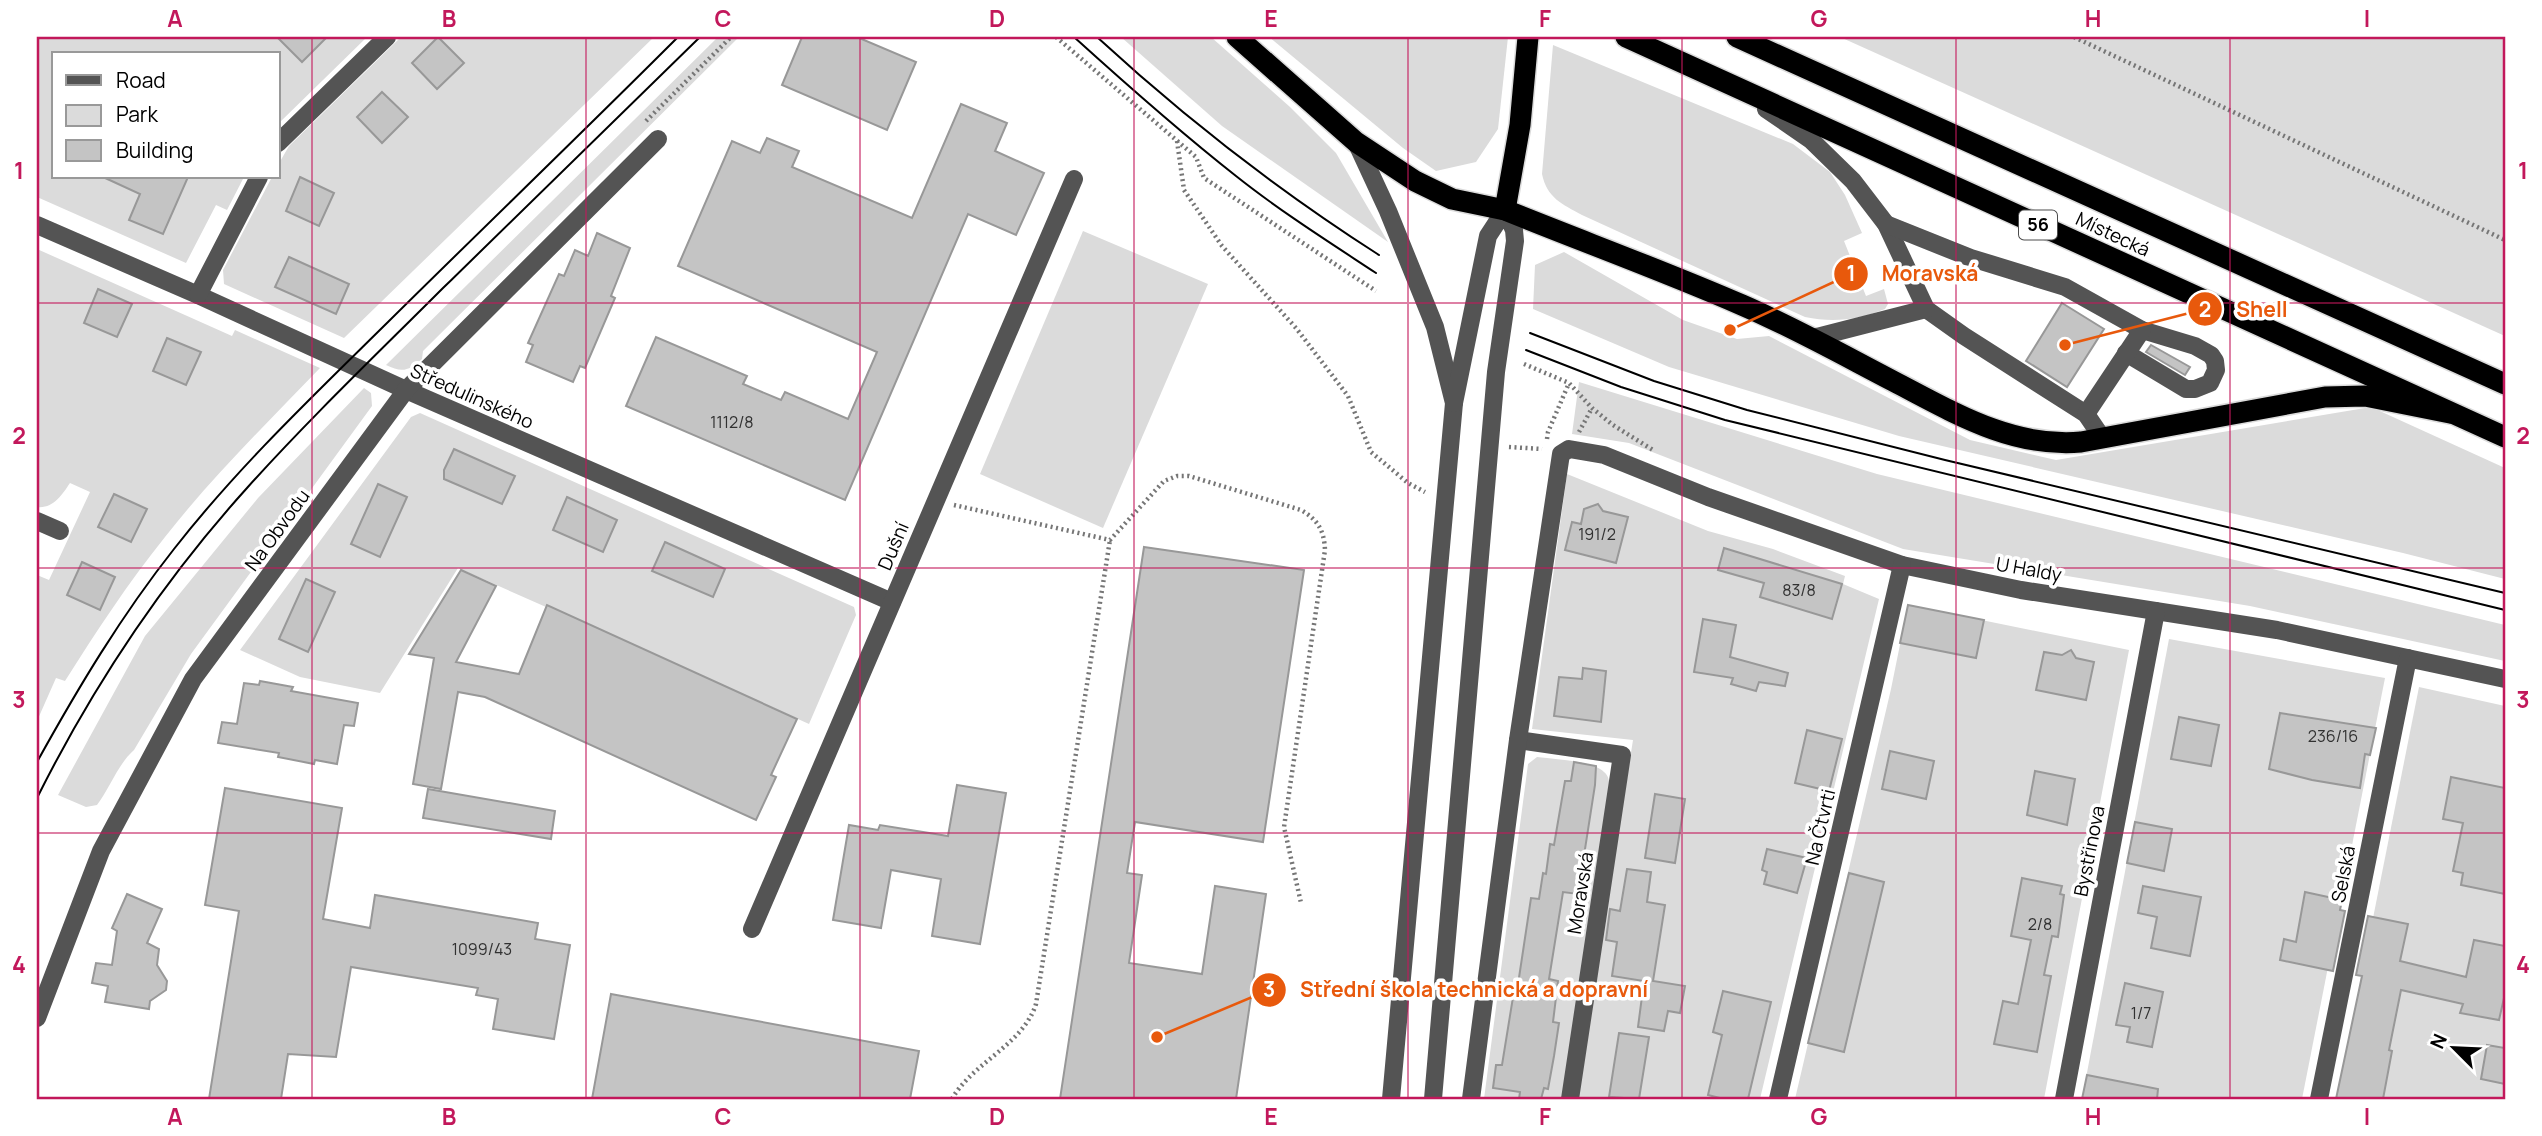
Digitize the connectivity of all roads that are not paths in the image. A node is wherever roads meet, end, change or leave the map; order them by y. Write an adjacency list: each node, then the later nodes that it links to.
1 (387, 37): 8 (street)
2 (1237, 37): 9 (highway)
3 (1528, 37): 12 (highway)
4 (1626, 37): 6 (highway, Místecká / 56)
5 (1737, 37): 20 (highway, Místecká / 56)
6 (1729, 83): 13 (street); 23 (highway, Místecká / 56)
7 (659, 139): 21 (street, Na Obvodu)
8 (280, 141)
9 (1356, 142): 12 (highway); 22 (street)
10 (258, 178): 15 (street)
11 (1074, 179): 30 (street, Dušní)
12 (1506, 210): 18 (highway); 22 (street); 38 (street)
13 (1886, 224): 16 (street); 17 (street)
14 (37, 225): 15 (street, Středulinského)
15 (198, 295): 21 (street, Středulinského)
16 (1926, 309): 18 (street); 24 (street)
17 (2142, 330): 19 (street); 19 (street)
18 (1813, 338): 26 (highway)
19 (2126, 354): 24 (street)
20 (2505, 384)
21 (407, 390): 30 (street, Středulinského); 36 (street, Na Obvodu)
22 (1454, 403): 37 (street)
23 (2450, 412): 25 (highway, Místecká / 56); 26 (highway)
24 (2086, 414): 26 (street)
25 (2505, 437)
26 (2103, 439)
27 (37, 521): 28 (street)
28 (60, 531)
29 (1902, 565): 31 (street, U Haldy); 34 (street, U Haldy); 41 (street, Na Čtvrti)
30 (892, 602): 35 (street, Dušní)
31 (2156, 611): 32 (street, U Haldy); 42 (street, Bystřinova)
32 (2408, 658): 33 (street, U Haldy); 43 (street, Selská)
33 (2505, 679)
34 (1518, 740): 39 (street); 40 (street, Moravská)
35 (752, 929)
36 (37, 1018)
37 (1391, 1099)
38 (1433, 1099)
39 (1471, 1099)
40 (1570, 1099)
41 (1778, 1099)
42 (2064, 1099)
43 (2319, 1099)

